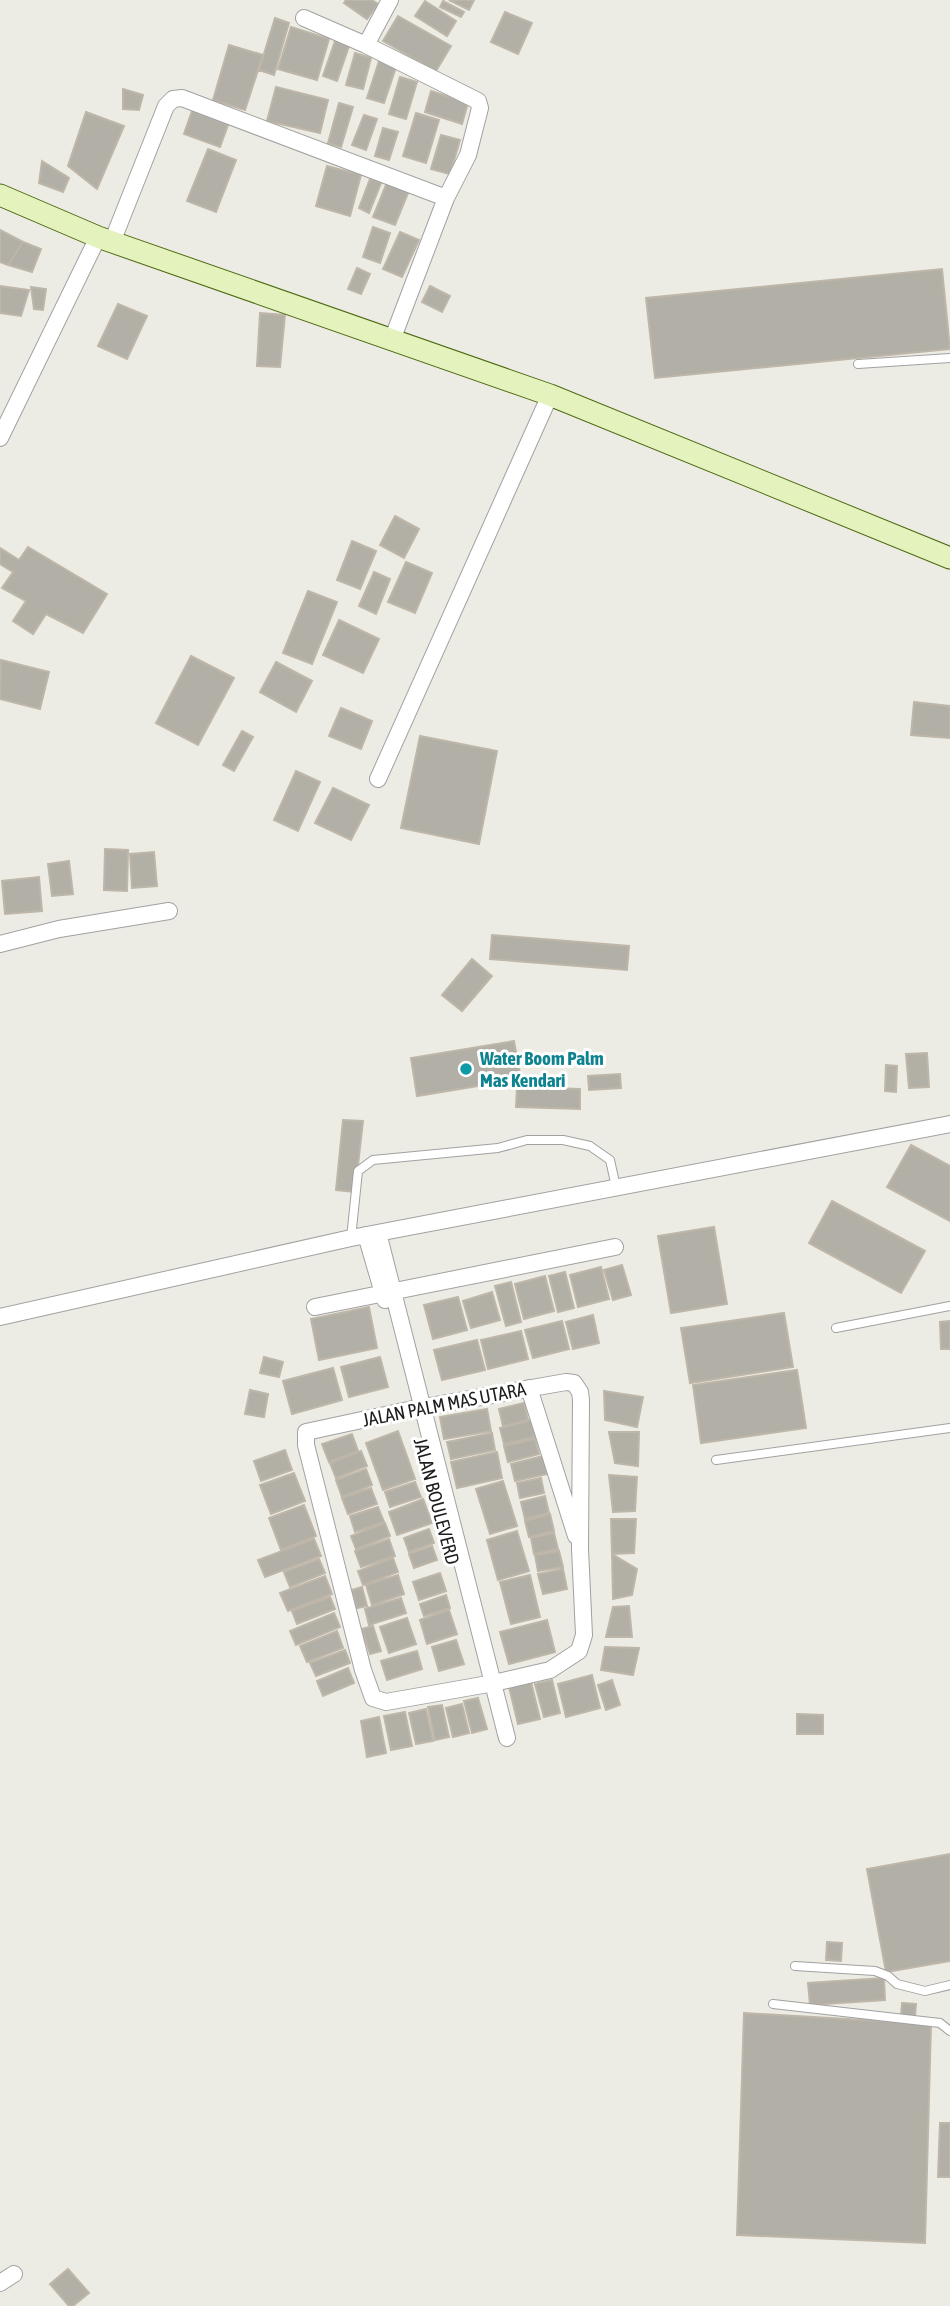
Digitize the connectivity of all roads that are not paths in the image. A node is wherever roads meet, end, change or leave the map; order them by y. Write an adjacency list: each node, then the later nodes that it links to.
1 (390, 0): 3 (street)
2 (304, 18): 3 (street)
3 (366, 45): 5 (street)
4 (0, 195): 6 (street)
5 (446, 198): 6 (street); 7 (street)
6 (105, 239): 7 (street); 11 (street)
7 (392, 340): 10 (street)
8 (950, 358): 9 (lane)
9 (858, 364)
10 (550, 395): 12 (street); 13 (street)
11 (0, 438)
12 (950, 558)
13 (378, 779)
14 (169, 912): 15 (street)
15 (0, 944)
16 (950, 1124): 17 (street)
17 (616, 1187): 18 (street); 18 (lane)
18 (365, 1236): 20 (street, JALAN BOULEVERD); 23 (street)
19 (615, 1247): 20 (street)
20 (389, 1292): 22 (street); 26 (street, JALAN BOULEVERD)
21 (950, 1306): 24 (lane)
22 (315, 1307)
23 (0, 1317)
24 (836, 1328)
25 (529, 1388): 26 (street, JALAN PALM MAS UTARA); 29 (street); 29 (street, JALAN PALM MAS UTARA)
26 (417, 1408): 30 (street, JALAN BOULEVERD); 30 (street, JALAN PALM MAS UTARA)
27 (950, 1428): 28 (lane)
28 (716, 1460)
29 (580, 1549): 30 (street, JALAN PALM MAS UTARA)
30 (490, 1684): 31 (street, JALAN BOULEVERD)
31 (507, 1738)
32 (795, 1966): 33 (lane)
33 (950, 1986)
34 (774, 2004): 35 (lane)
35 (950, 2031)

